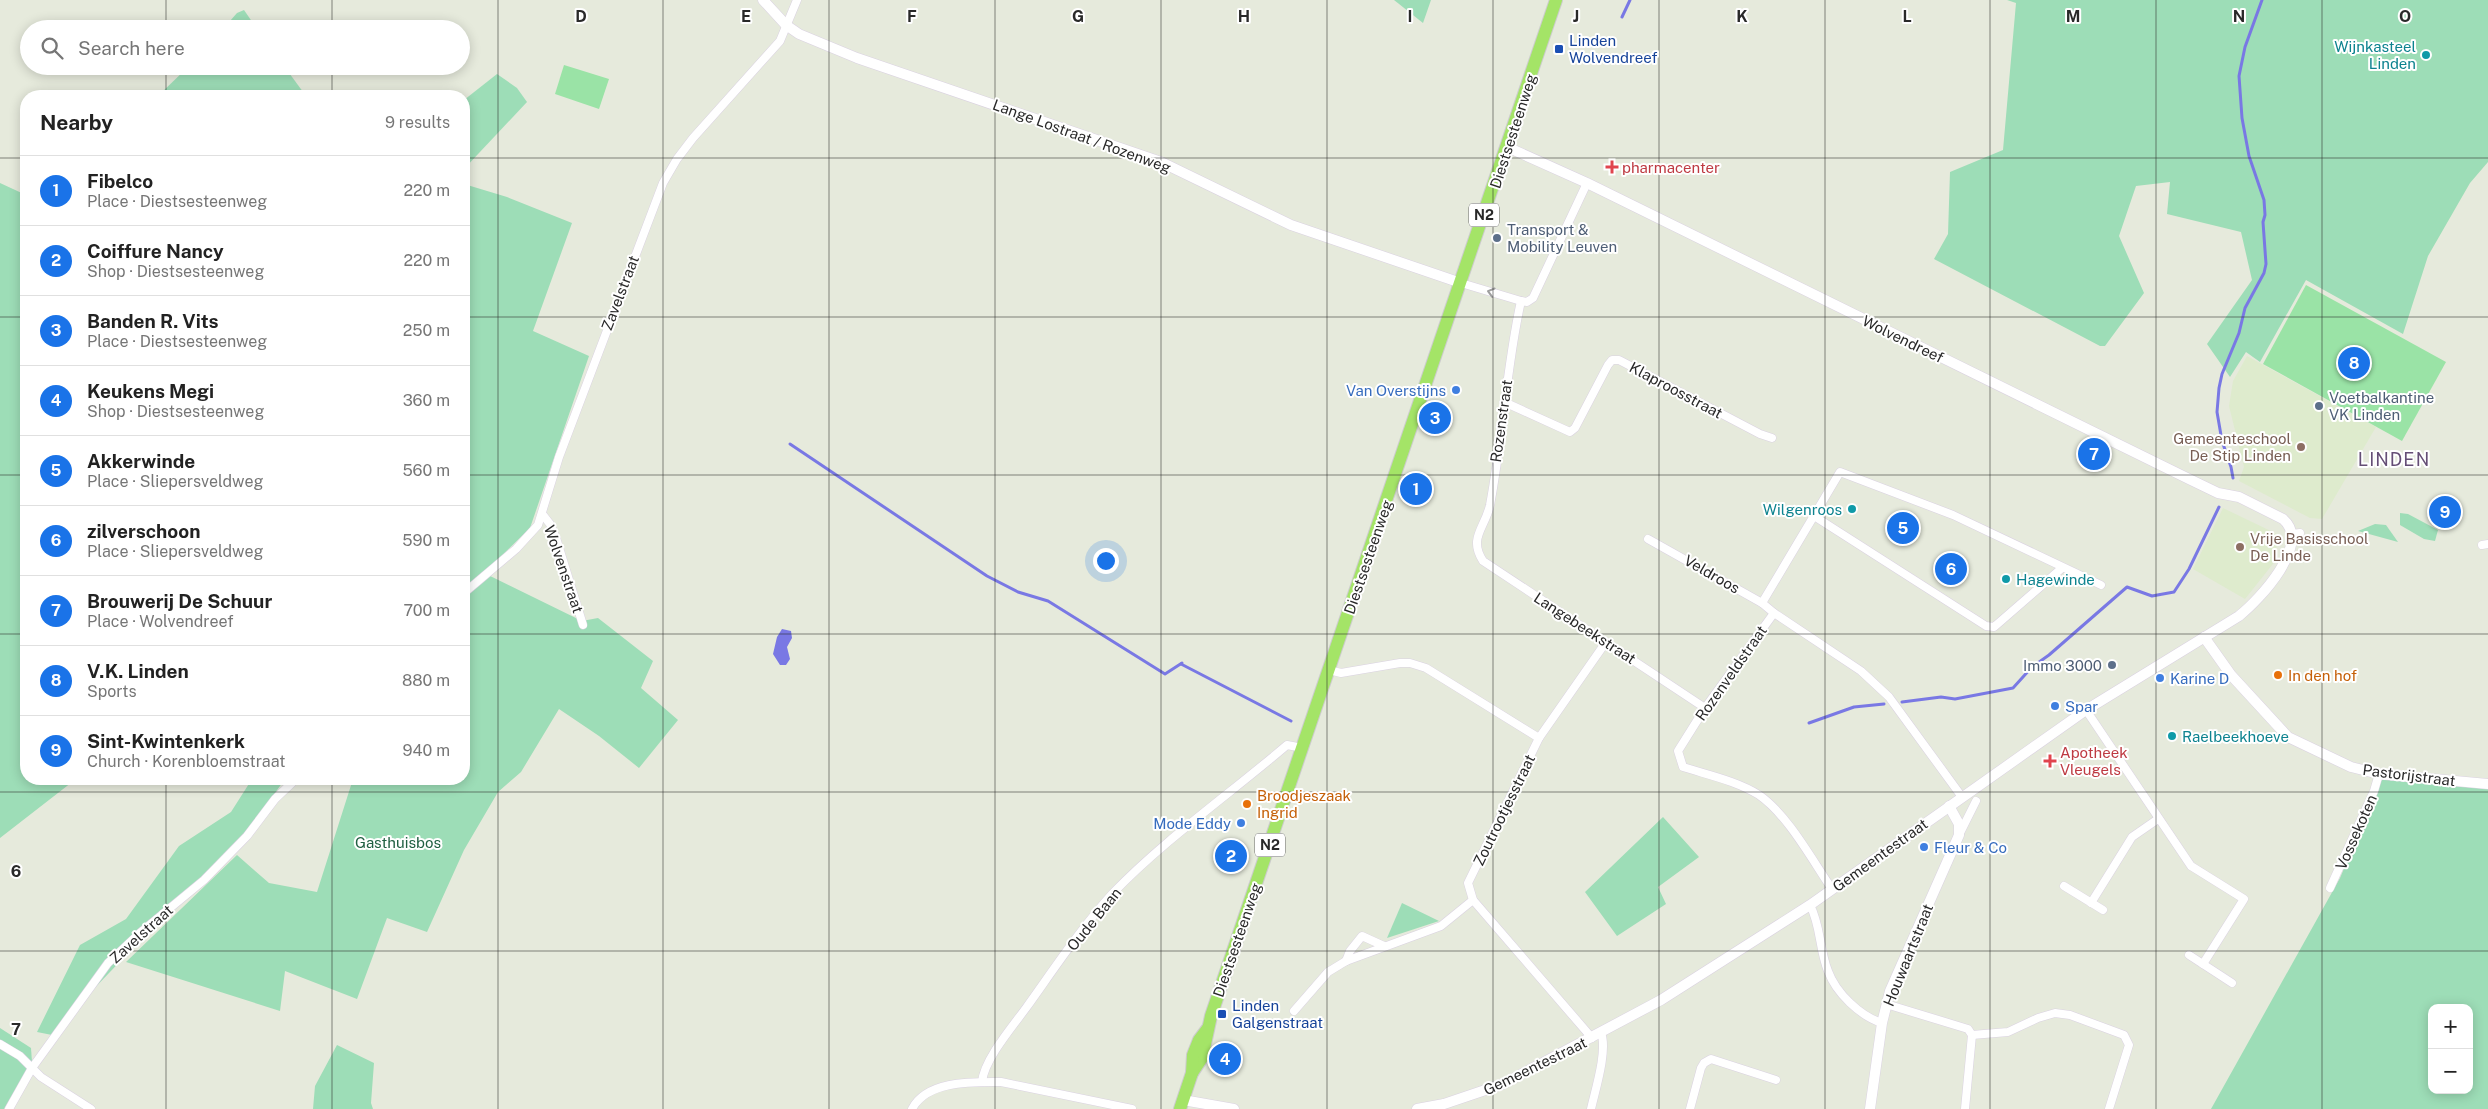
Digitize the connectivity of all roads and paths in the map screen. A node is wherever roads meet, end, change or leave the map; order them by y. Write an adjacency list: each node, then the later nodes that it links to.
1 (763, 0): 4 (street, Lange Lostraat / Rozenweg)
2 (797, 0): 4 (street, Zavelstraat)
3 (1556, 0): 5 (main road, Diestsesteenweg / N2)
4 (786, 25): 7 (street, Lange Lostraat / Rozenweg); 11 (street, Zavelstraat)
5 (1508, 147): 6 (street, Wolvendreef); 7 (main road, Diestsesteenweg / N2)
6 (1587, 183): 8 (street); 13 (street, Wolvendreef)
7 (1461, 283): 8 (street, one-way to 7); 24 (main road, Diestsesteenweg / N2)
8 (1521, 300): 9 (street, Rozenstraat)
9 (1504, 402): 10 (street, Klaproosstraat); 15 (street, Rozenstraat)
10 (1772, 438)
11 (543, 515): 18 (street, Zavelstraat); 21 (street, Wolvenstraat)
12 (1814, 516): 16 (street); 16 (street); 19 (street)
13 (2296, 534): 22 (street, Gemeentestraat)
14 (1648, 539): 19 (street, Veldroos)
15 (1476, 540): 23 (street, Langebeekstraat)
16 (2062, 568): 17 (street)
17 (2102, 585)
18 (470, 588)
19 (1762, 603): 20 (street, Veldroos)
20 (1774, 613): 25 (street, Rozenveldstraat); 32 (street, Rozenveldstraat)
21 (583, 624)
22 (2204, 637): 26 (street, Gemeentestraat); 29 (street, Pastorijstraat)
23 (1606, 642): 25 (street, Langebeekstraat); 27 (street)
24 (1329, 670): 27 (street, Zoutrootjesstraat); 28 (main road, Diestsesteenweg / N2)
25 (1705, 708): 39 (street, Rozenveldstraat)
26 (2086, 710): 32 (street, Gemeentestraat); 35 (street)
27 (1539, 738): 40 (street, Zoutrootjesstraat)
28 (1303, 748): 58 (street, Oude Baan); 59 (main road, Diestsesteenweg / N2)
29 (2379, 774): 30 (street, Pastorijstraat); 38 (street, Vossekoten)
30 (2488, 784)
31 (290, 785): 56 (street, Zavelstraat)
32 (1962, 797): 34 (street, Gemeentestraat)
33 (1976, 801): 36 (street, Houwaartstraat)
34 (1949, 806): 36 (street); 39 (street, Gemeentestraat)
35 (2158, 819): 41 (street); 47 (street)
36 (1959, 835): 49 (street, Houwaartstraat)
37 (2064, 886): 41 (street)
38 (2330, 888)
39 (1832, 889): 42 (street, Gemeentestraat)
40 (1473, 900): 44 (street); 54 (street)
41 (2091, 903): 43 (street)
42 (1810, 905): 51 (street); 52 (street, Gemeentestraat)
43 (2102, 910)
44 (1384, 946): 46 (street); 46 (street)
45 (2189, 955): 47 (street)
46 (1346, 961): 50 (street)
47 (2203, 964): 48 (street)
48 (2232, 983)
49 (1886, 1004): 51 (street, Houwaartstraat); 53 (street)
50 (1294, 1011)
51 (1882, 1023): 68 (street, Houwaartstraat)
52 (1602, 1033): 54 (street, Gemeentestraat); 66 (street)
53 (1972, 1035): 69 (street); 70 (street)
54 (1592, 1038): 65 (street, Gemeentestraat)
55 (0, 1044): 56 (street)
56 (32, 1068): 60 (street, Zavelstraat); 61 (street)
57 (1776, 1080): 67 (street)
58 (982, 1082): 62 (street); 63 (street)
59 (1181, 1104): 64 (street)
60 (9, 1109)
61 (91, 1109)
62 (912, 1109)
63 (1132, 1109)
64 (1234, 1109)
65 (1417, 1109)
66 (1591, 1109)
67 (1690, 1109)
68 (1870, 1109)
69 (1965, 1109)
70 (2109, 1109)

